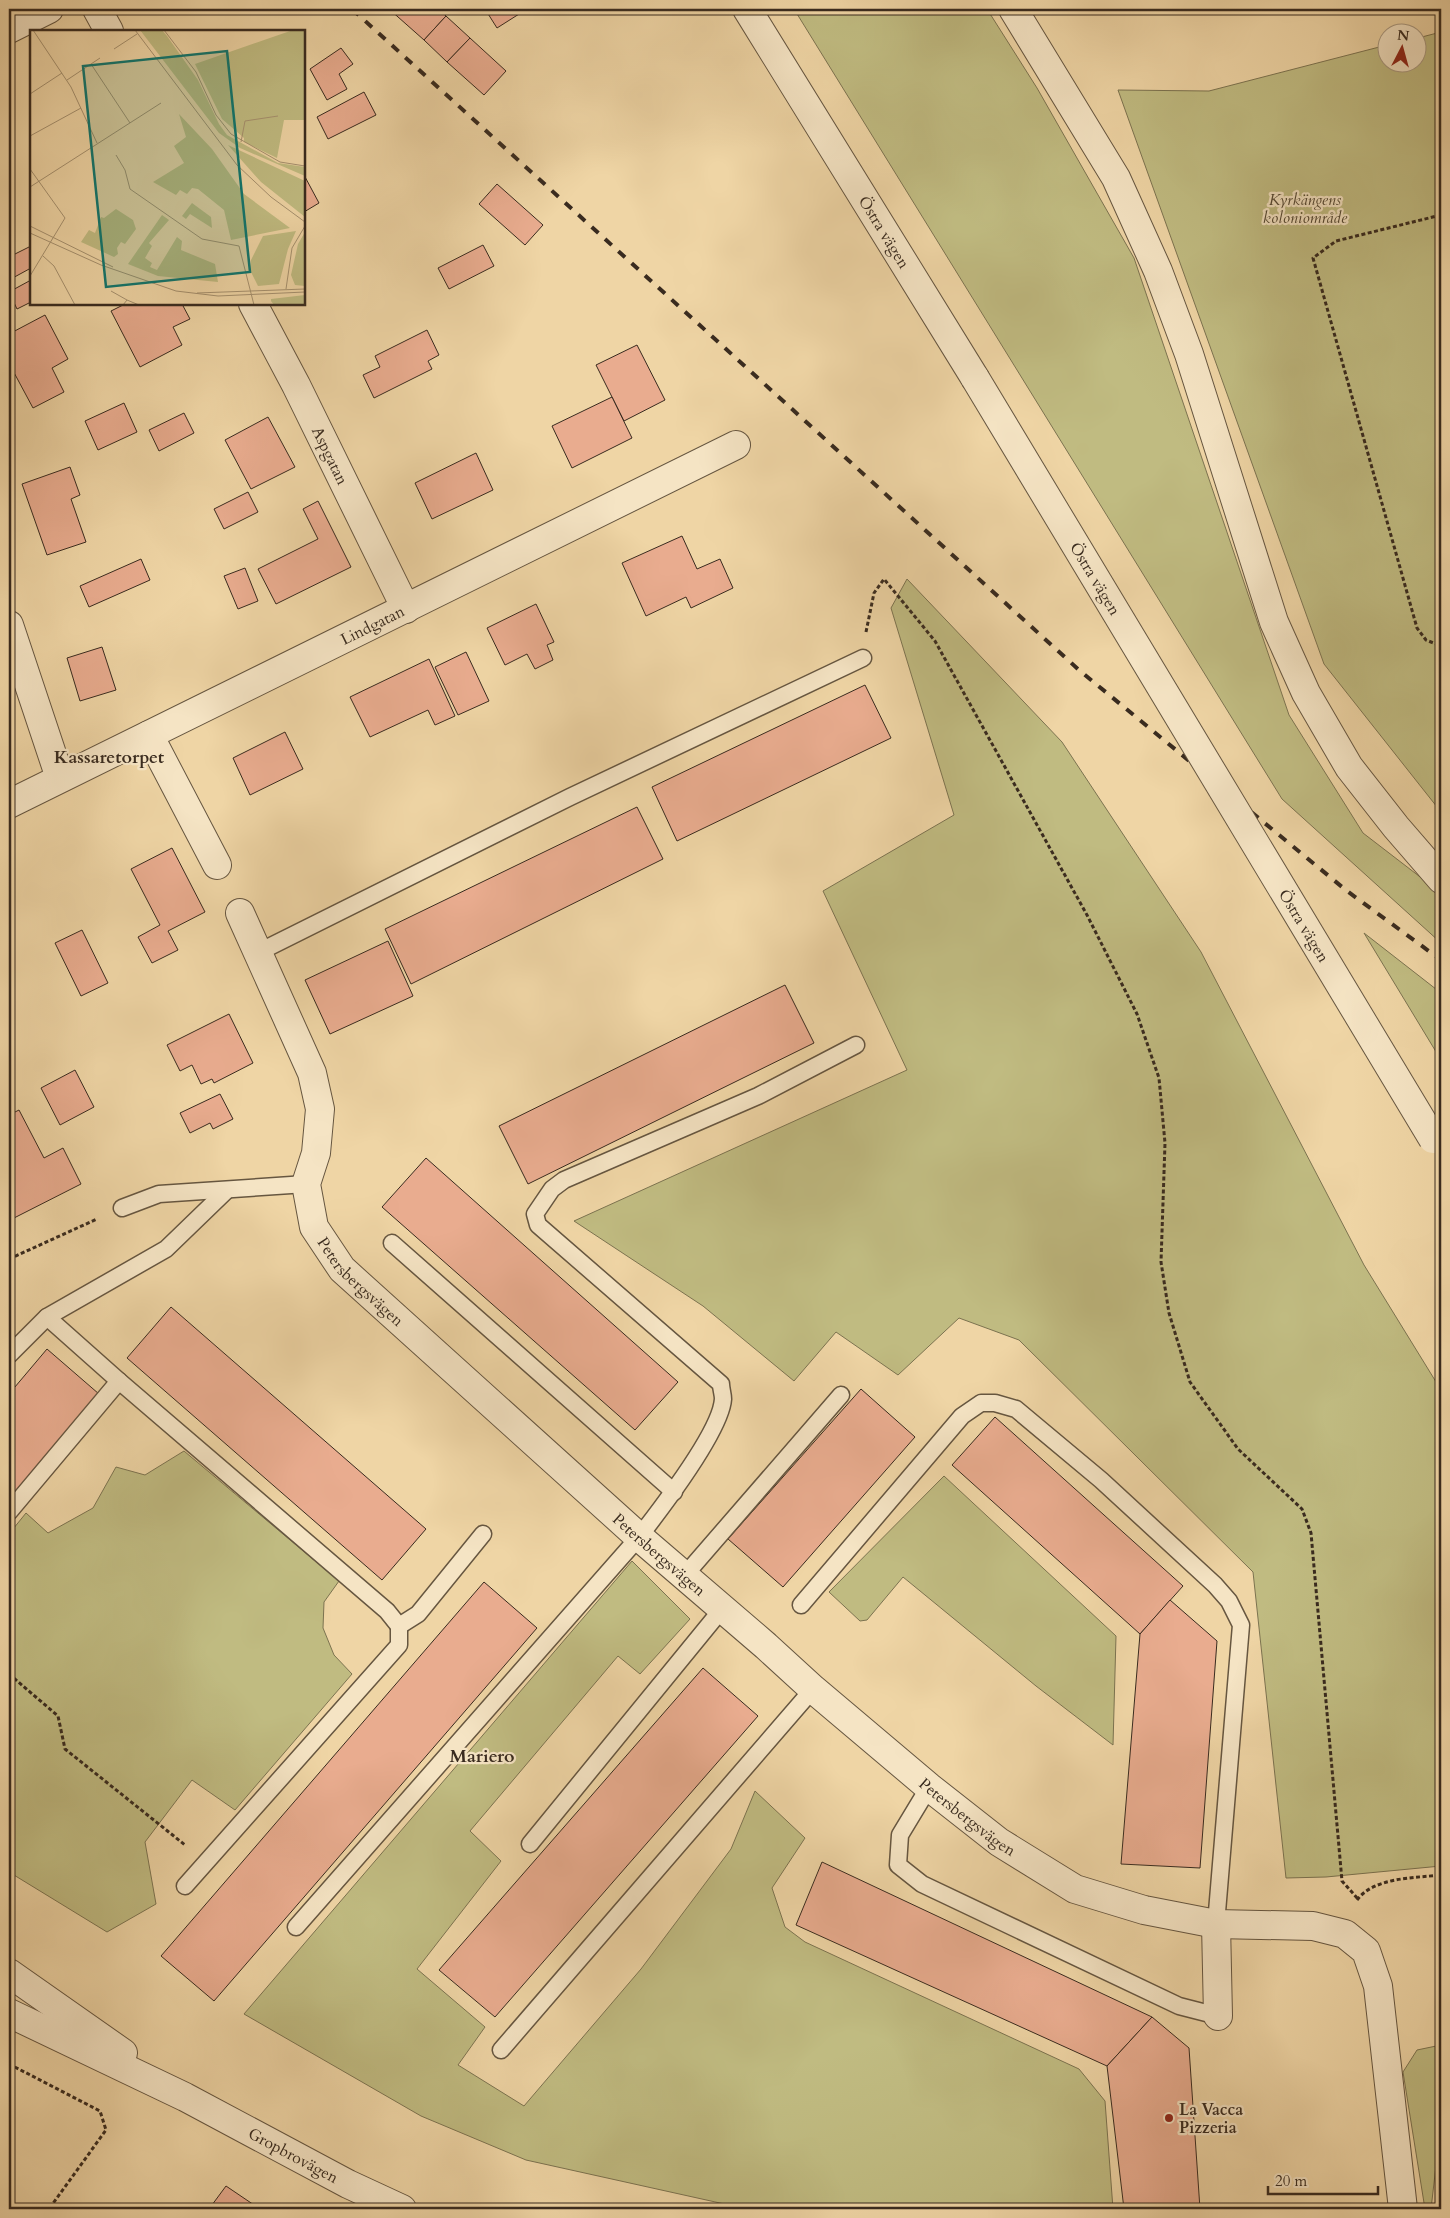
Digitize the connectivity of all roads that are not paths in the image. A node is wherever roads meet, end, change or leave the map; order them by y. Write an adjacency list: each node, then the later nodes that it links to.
1 (49, 9): 5 (street)
2 (97, 9): 6 (street)
3 (747, 9): 20 (street, Östra vägen, bridge)
4 (1013, 9): 16 (street)
5 (9, 29)
6 (108, 30)
7 (254, 305): 9 (street, Aspgatan)
8 (736, 445): 9 (street, Lindgatan)
9 (406, 609): 12 (street, Lindgatan)
10 (9, 625): 13 (street)
11 (862, 658): 18 (lane)
12 (149, 735): 13 (street, Lindgatan); 15 (street)
13 (60, 778): 14 (street, Lindgatan)
14 (9, 804)
15 (217, 865)
16 (1441, 878)
17 (240, 914): 18 (street, Petersbergsvägen)
18 (259, 952): 21 (street, Petersbergsvägen)
19 (856, 1045): 29 (lane)
20 (1437, 1144)
21 (306, 1184): 22 (lane); 32 (street, Petersbergsvägen)
22 (226, 1191): 23 (lane); 25 (lane)
23 (122, 1208)
24 (392, 1243): 29 (lane)
25 (47, 1317): 26 (lane); 27 (lane)
26 (9, 1354)
27 (119, 1382): 30 (lane); 36 (lane)
28 (841, 1395): 33 (lane)
29 (674, 1492): 32 (lane)
30 (9, 1512)
31 (483, 1534): 36 (lane)
32 (639, 1537): 33 (street, Petersbergsvägen); 42 (lane)
33 (685, 1575): 35 (street, Petersbergsvägen)
34 (801, 1605): 41 (lane)
35 (722, 1609): 37 (street, Petersbergsvägen); 39 (lane)
36 (400, 1626): 40 (lane)
37 (813, 1689): 38 (street, Petersbergsvägen); 46 (lane)
38 (929, 1787): 41 (street, Petersbergsvägen); 45 (lane)
39 (530, 1844)
40 (184, 1886)
41 (1216, 1924): 45 (street); 49 (street, Petersbergsvägen)
42 (296, 1927)
43 (9, 1973): 47 (street, Gropbrovägen)
44 (9, 2013): 47 (street, Gropbrovägen)
45 (1218, 2016)
46 (502, 2050)
47 (185, 2097): 48 (street, Gropbrovägen)
48 (402, 2209)
49 (1403, 2209)

